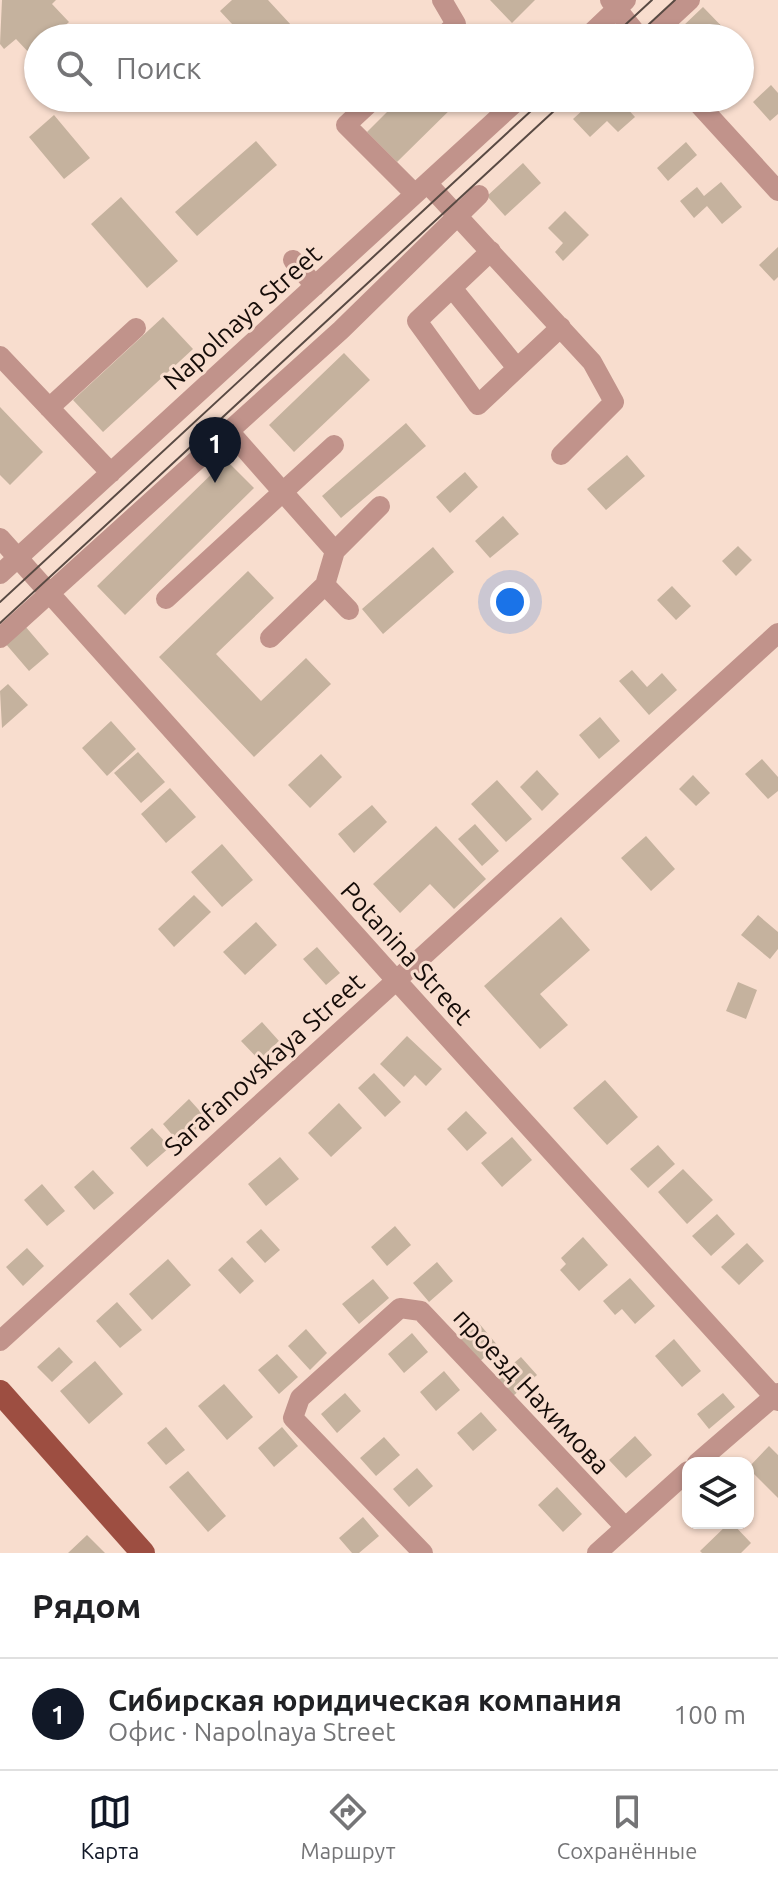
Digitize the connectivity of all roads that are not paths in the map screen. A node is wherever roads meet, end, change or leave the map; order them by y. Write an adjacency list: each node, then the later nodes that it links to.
1 (442, 0): 4 (street)
2 (690, 0): 7 (street)
3 (618, 3): 5 (street); 6 (street)
4 (451, 24)
5 (599, 24)
6 (631, 24)
7 (664, 24)
8 (360, 112): 11 (street)
9 (505, 112): 11 (street, Napolnaya Street)
10 (706, 112): 12 (street)
11 (421, 188): 14 (street); 17 (street, Napolnaya Street)
12 (778, 191)
13 (479, 195): 14 (street)
14 (458, 216): 15 (street); 24 (street)
15 (491, 251): 18 (street); 19 (street)
16 (293, 260): 17 (street)
17 (315, 286): 27 (street, Napolnaya Street)
18 (452, 288): 22 (street); 22 (street)
19 (561, 327): 22 (street); 26 (street)
20 (136, 328): 23 (street)
21 (0, 356): 23 (street)
22 (517, 368)
23 (49, 408): 27 (street)
24 (229, 431): 28 (street); 35 (street)
25 (334, 445): 28 (street)
26 (561, 455)
27 (111, 473): 32 (street, Napolnaya Street)
28 (282, 492): 31 (street); 36 (street)
29 (380, 506): 31 (street)
30 (0, 538): 32 (street, Potanina Street)
31 (335, 551): 34 (street)
32 (18, 558): 33 (street, Napolnaya Street); 35 (street, Potanina Street)
33 (0, 574)
34 (325, 585): 37 (street); 40 (street)
35 (51, 593): 39 (street); 41 (street, Potanina Street)
36 (166, 599)
37 (349, 610)
38 (778, 633): 41 (street, Sarafanovskaya Street)
39 (0, 638)
40 (270, 638)
41 (395, 979): 42 (street, Sarafanovskaya Street); 44 (street, Potanina Street)
42 (0, 1341)
43 (0, 1392): 48 (main road)
44 (777, 1397): 45 (street)
45 (704, 1457)
46 (682, 1476): 47 (street)
47 (624, 1526): 49 (street, проезд Нахимова); 50 (street)
48 (143, 1553)
49 (423, 1553)
50 (597, 1553)

